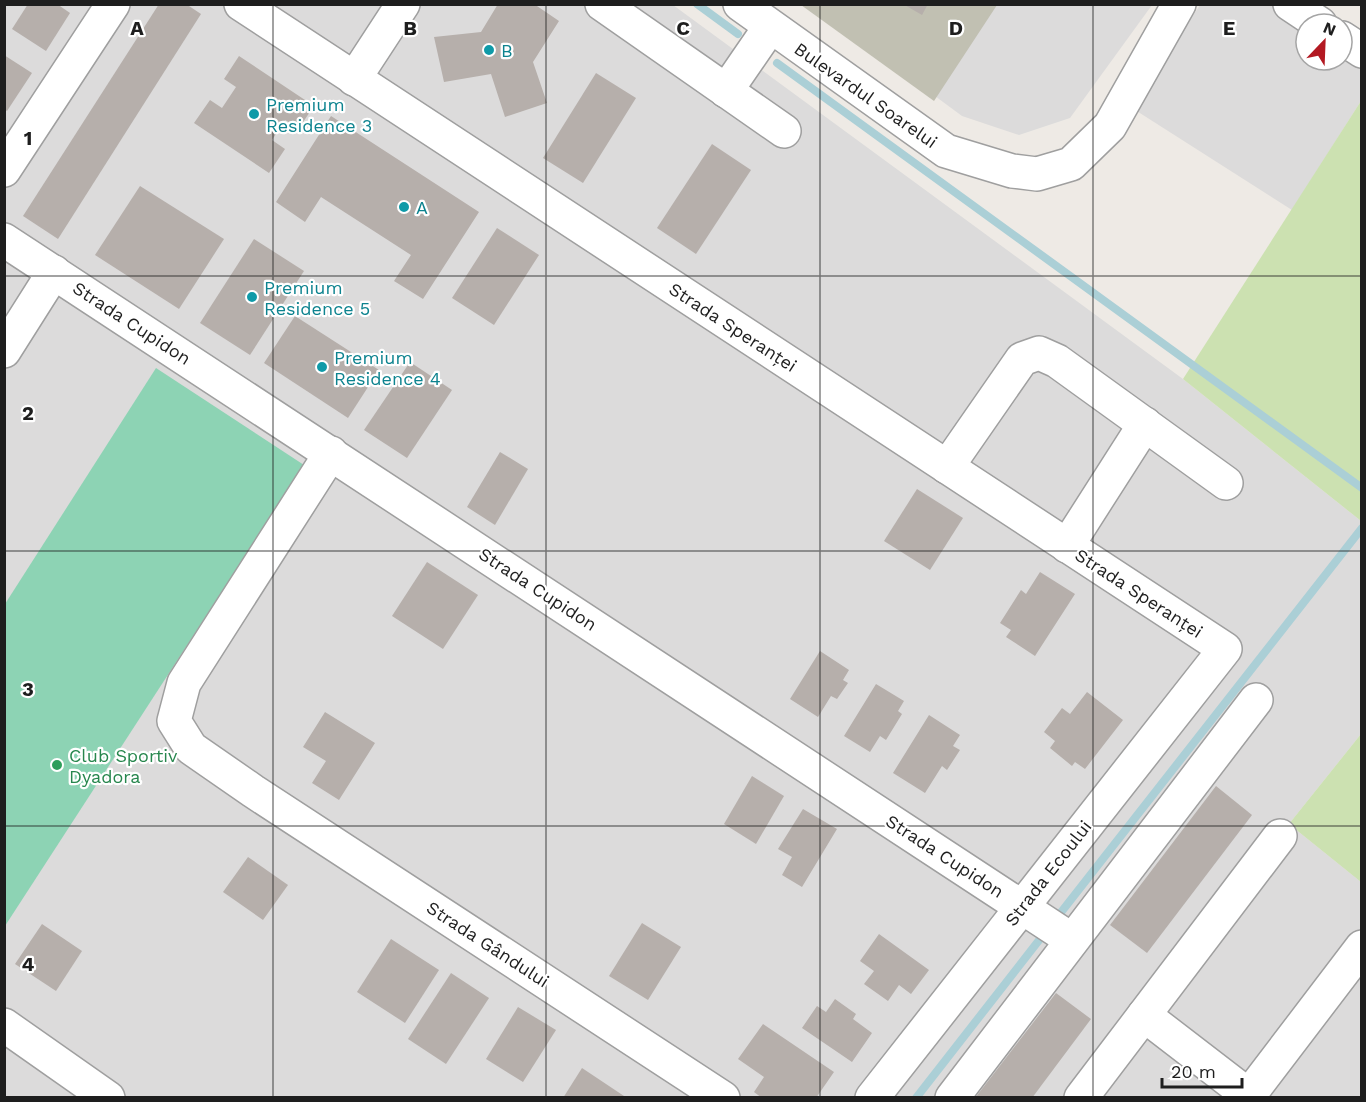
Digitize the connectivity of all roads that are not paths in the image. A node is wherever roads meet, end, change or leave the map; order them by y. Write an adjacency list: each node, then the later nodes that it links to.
1 (113, 4): 11 (street)
2 (241, 4): 8 (street, Strada Speranței)
3 (403, 4): 8 (street)
4 (602, 4): 9 (street)
5 (740, 4): 7 (street, Bulevardul Soarelui)
6 (1179, 4): 7 (street, Bulevardul Soarelui)
7 (770, 27): 9 (street)
8 (354, 79): 17 (street, Strada Speranței)
9 (726, 91): 10 (street)
10 (784, 131)
11 (4, 170)
12 (4, 240): 13 (street, Strada Cupidon)
13 (54, 272): 14 (street); 16 (street, Strada Cupidon)
14 (4, 351)
15 (1145, 424): 17 (street); 18 (street); 19 (street)
16 (331, 453): 23 (street, Strada Cupidon); 29 (street, Strada Gândului)
17 (947, 467): 19 (street, Strada Speranței)
18 (1226, 483)
19 (1067, 546): 20 (street, Strada Speranței)
20 (1225, 649): 23 (street, Strada Ecoului)
21 (1256, 700): 23 (street)
22 (1280, 836): 25 (street)
23 (1046, 923): 30 (street, Strada Ecoului); 31 (street)
24 (1362, 947): 27 (street)
25 (1144, 1015): 27 (street); 32 (street)
26 (5, 1026): 28 (street)
27 (1250, 1097)
28 (108, 1098)
29 (723, 1098)
30 (872, 1098)
31 (952, 1098)
32 (1081, 1098)

